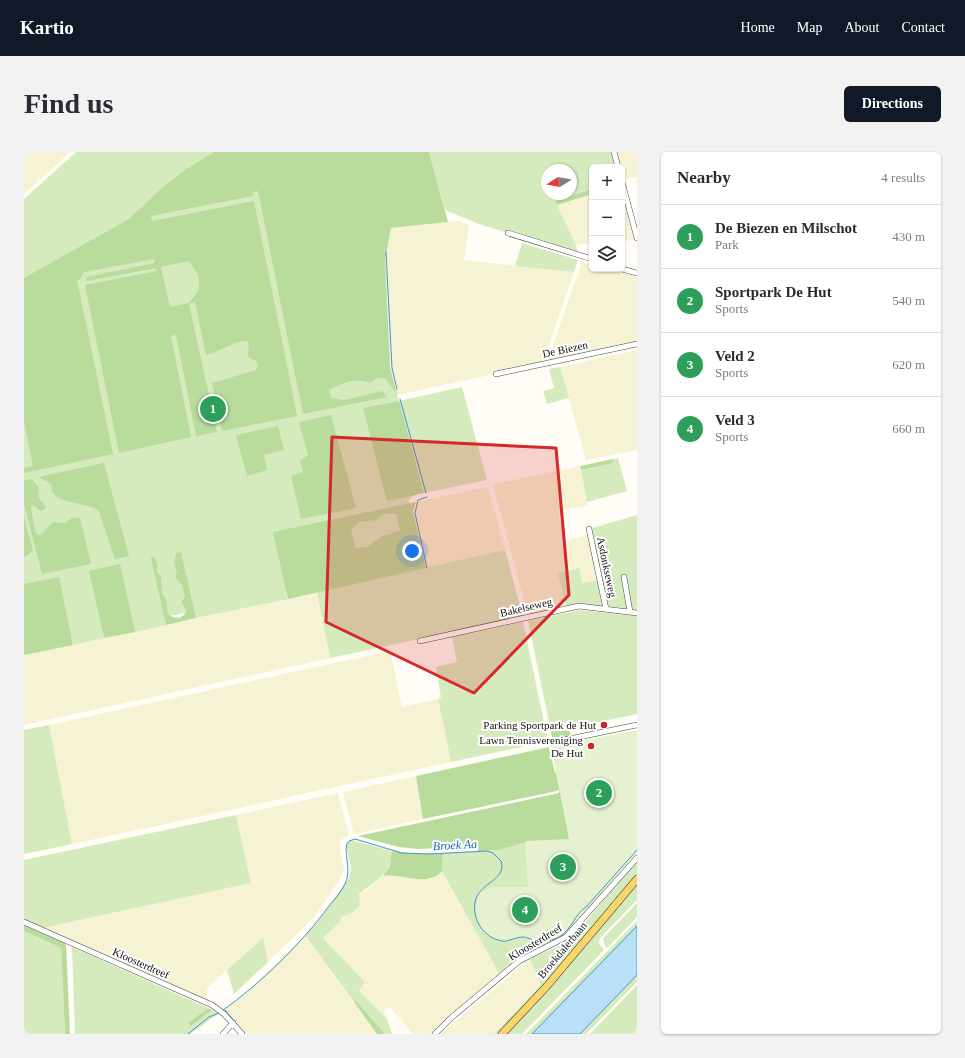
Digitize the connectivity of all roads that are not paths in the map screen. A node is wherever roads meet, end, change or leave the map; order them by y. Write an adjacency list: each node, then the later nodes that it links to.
1 (614, 152): 2 (street)
2 (617, 164)
3 (625, 193): 5 (street)
4 (508, 233): 6 (street)
5 (637, 238)
6 (589, 258)
7 (625, 270): 8 (street)
8 (637, 273)
9 (637, 344): 10 (street, De Biezen)
10 (496, 374)
11 (589, 529): 13 (street, Asdonkseweg)
12 (624, 576): 14 (street)
13 (606, 609): 14 (street, Bakelseweg); 16 (street, Bakelseweg)
14 (630, 612): 15 (street, Bakelseweg)
15 (637, 613)
16 (420, 641)
17 (637, 725): 18 (street)
18 (550, 743)
19 (637, 858): 25 (street, Kloosterdreef)
20 (637, 879): 26 (main road, Broekdalerbaan)
21 (24, 922): 22 (street, Kloosterdreef)
22 (233, 1023): 23 (street); 24 (street, Kloosterdreef)
23 (223, 1034)
24 (242, 1034)
25 (436, 1034)
26 (502, 1034)

